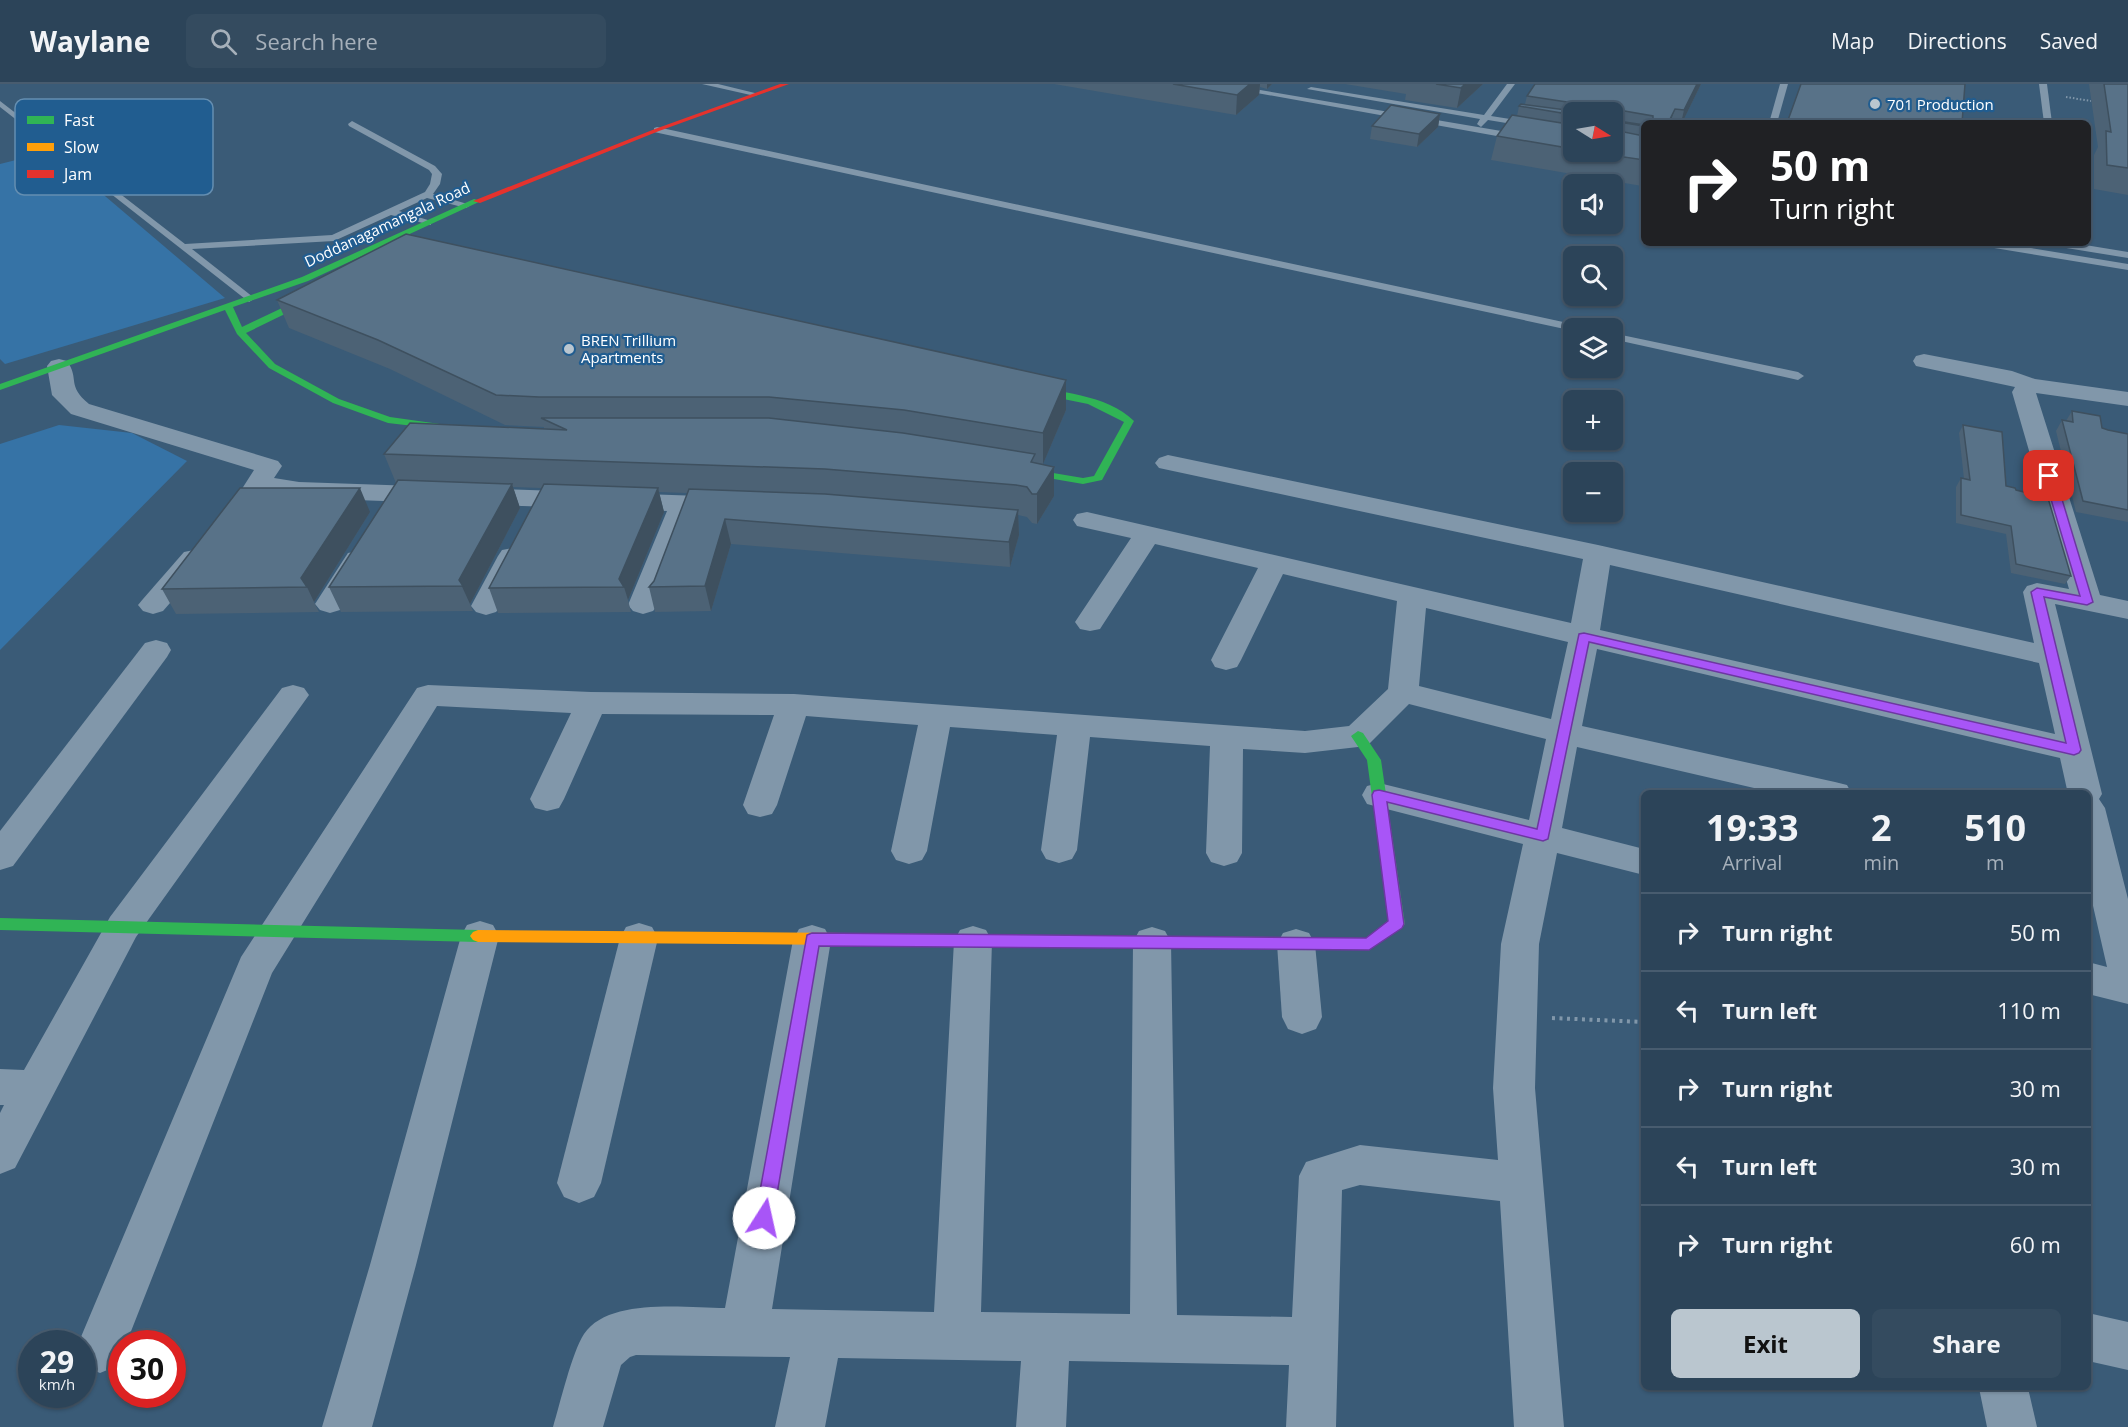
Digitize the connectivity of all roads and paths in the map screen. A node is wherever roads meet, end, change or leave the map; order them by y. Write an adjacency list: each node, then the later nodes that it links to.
1 (706, 84): 10 (lane)
2 (786, 84): 10 (street, Doddanagamangala Road)
3 (1211, 84): 7 (lane)
4 (1511, 84): 14 (lane)
5 (1784, 84): 15 (lane)
6 (2043, 84): 16 (lane)
7 (1227, 85): 11 (lane)
8 (1298, 87): 9 (lane)
9 (1329, 92): 11 (lane); 14 (lane)
10 (755, 94): 18 (street, Doddanagamangala Road)
11 (1317, 102): 19 (lane)
12 (0, 103): 13 (lane)
13 (15, 115)
14 (1486, 118): 19 (lane); 20 (lane)
15 (1774, 120)
16 (2048, 120)
17 (352, 124): 23 (lane)
18 (657, 130): 24 (street, Doddanagamangala Road); 35 (lane)
19 (1476, 130): 21 (lane)
20 (1563, 130)
21 (1529, 138)
22 (117, 195): 29 (lane)
23 (426, 195): 24 (lane); 25 (lane)
24 (466, 205): 26 (street, Doddanagamangala Road)
25 (392, 212): 26 (lane); 29 (lane)
26 (428, 223): 33 (street, Doddanagamangala Road)
27 (2000, 246): 31 (lane)
28 (2072, 246): 30 (lane)
29 (183, 247): 33 (lane)
30 (2123, 255): 31 (lane)
31 (2125, 267)
32 (332, 288): 36 (street)
33 (249, 299): 34 (street, Doddanagamangala Road)
34 (228, 306): 36 (street); 39 (street, Doddanagamangala Road)
35 (1563, 325)
36 (240, 332): 45 (street)
37 (1623, 338): 40 (lane)
38 (1924, 361): 42 (street)
39 (59, 366): 43 (street, Doddanagamangala Road); 48 (street)
40 (1798, 376)
41 (1006, 384): 47 (street)
42 (2031, 385): 44 (street); 60 (street)
43 (0, 387)
44 (2128, 399)
45 (473, 432)
46 (1168, 464): 57 (street)
47 (995, 467)
48 (258, 487): 52 (street); 53 (street)
49 (541, 498): 50 (street); 53 (street); 64 (street)
50 (683, 503): 51 (street); 63 (street)
51 (750, 505)
52 (235, 512)
53 (386, 514): 61 (street)
54 (1087, 520): 55 (street)
55 (1147, 534): 58 (street); 66 (street)
56 (213, 538): 62 (street)
57 (1598, 553): 67 (street); 69 (street)
58 (1274, 564): 59 (street); 70 (street)
59 (1412, 597): 67 (street); 71 (street)
60 (2087, 602): 65 (street); 69 (street)
61 (330, 604)
62 (153, 605)
63 (643, 605)
64 (486, 606)
65 (2128, 610)
66 (1090, 622)
67 (1584, 637): 77 (street); 80 (street)
68 (156, 650): 92 (street)
69 (2053, 657): 80 (street)
70 (1226, 660)
71 (1402, 692): 77 (street); 78 (street)
72 (293, 695): 95 (street)
73 (591, 703): 74 (street); 84 (street); 96 (street)
74 (794, 705): 75 (street); 85 (street)
75 (936, 715): 76 (street); 90 (street)
76 (1075, 725): 79 (street); 88 (street)
77 (1564, 733): 81 (street); 87 (street)
78 (1358, 736): 79 (street); 83 (street)
79 (1227, 737): 91 (street)
80 (2074, 750): 82 (street)
81 (1817, 790)
82 (2084, 790)
83 (1379, 795): 87 (street); 102 (street)
84 (547, 799)
85 (760, 805)
86 (2091, 834): 89 (street)
87 (1543, 836): 93 (street); 106 (street)
88 (1059, 850)
89 (2093, 851): 103 (street)
90 (909, 852)
91 (1224, 853)
92 (0, 857)
93 (1641, 861)
94 (0, 924): 95 (street)
95 (123, 927): 96 (street); 109 (street)
96 (279, 931): 97 (street); 121 (street)
97 (480, 936): 98 (street); 123 (street)
98 (639, 938): 99 (street); 111 (street)
99 (812, 940): 100 (street); 113 (street)
100 (973, 941): 101 (street); 115 (street)
101 (1152, 942): 102 (street); 118 (street)
102 (1296, 944): 107 (street)
103 (2128, 975)
104 (2091, 979): 105 (street)
105 (2128, 988)
106 (1517, 1016): 108 (path); 112 (street)
107 (1302, 1017)
108 (1641, 1022)
109 (17, 1088): 110 (street)
110 (0, 1154)
111 (579, 1183)
112 (1521, 1183): 119 (street); 128 (street)
113 (744, 1334): 114 (street); 124 (street)
114 (818, 1335): 115 (street); 125 (street)
115 (956, 1336): 116 (street)
116 (1046, 1338): 118 (street); 126 (street)
117 (2091, 1338): 120 (street)
118 (1154, 1339): 119 (street)
119 (1314, 1341): 127 (street)
120 (2128, 1346)
121 (100, 1349)
122 (2004, 1390): 129 (street)
123 (347, 1427)
124 (578, 1427)
125 (800, 1427)
126 (1041, 1427)
127 (1311, 1427)
128 (1539, 1427)
129 (2012, 1427)

